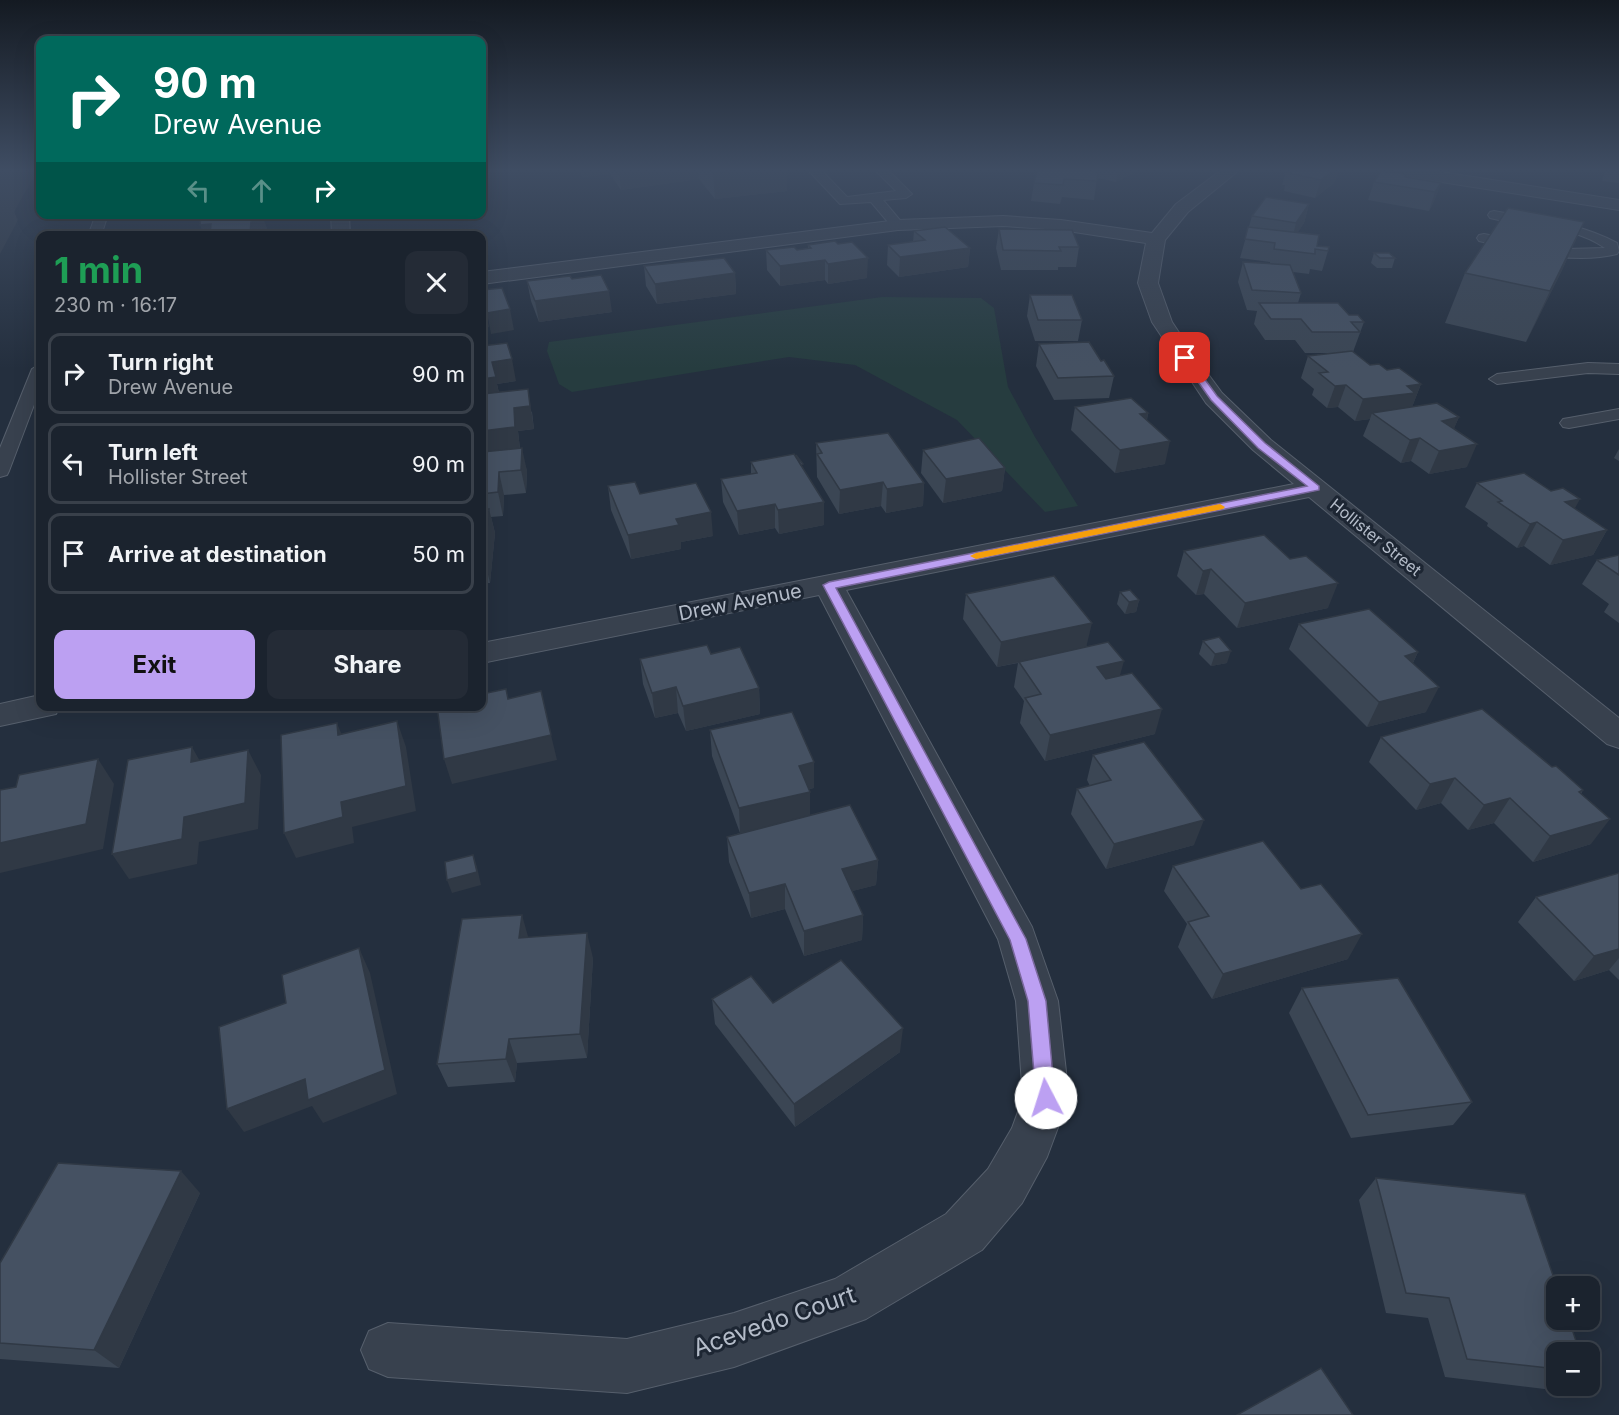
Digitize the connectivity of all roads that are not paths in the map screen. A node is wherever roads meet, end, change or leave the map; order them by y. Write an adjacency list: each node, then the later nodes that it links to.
1 (804, 237): 7 (street)
2 (1143, 237): 5 (street)
3 (1599, 237): 6 (lane)
4 (1484, 238): 6 (lane)
5 (1156, 239): 14 (street, Hollister Street)
6 (1615, 249)
7 (486, 277)
8 (1619, 369): 10 (lane)
9 (36, 379): 13 (lane)
10 (1497, 379)
11 (1619, 414): 12 (lane)
12 (1569, 423)
13 (0, 471)
14 (1315, 488): 15 (street, Drew Avenue); 19 (street, Hollister Street)
15 (829, 585): 16 (street, Drew Avenue); 20 (street, Acevedo Court)
16 (486, 652)
17 (36, 708): 18 (street)
18 (0, 715)
19 (1619, 736)
20 (388, 1350)

